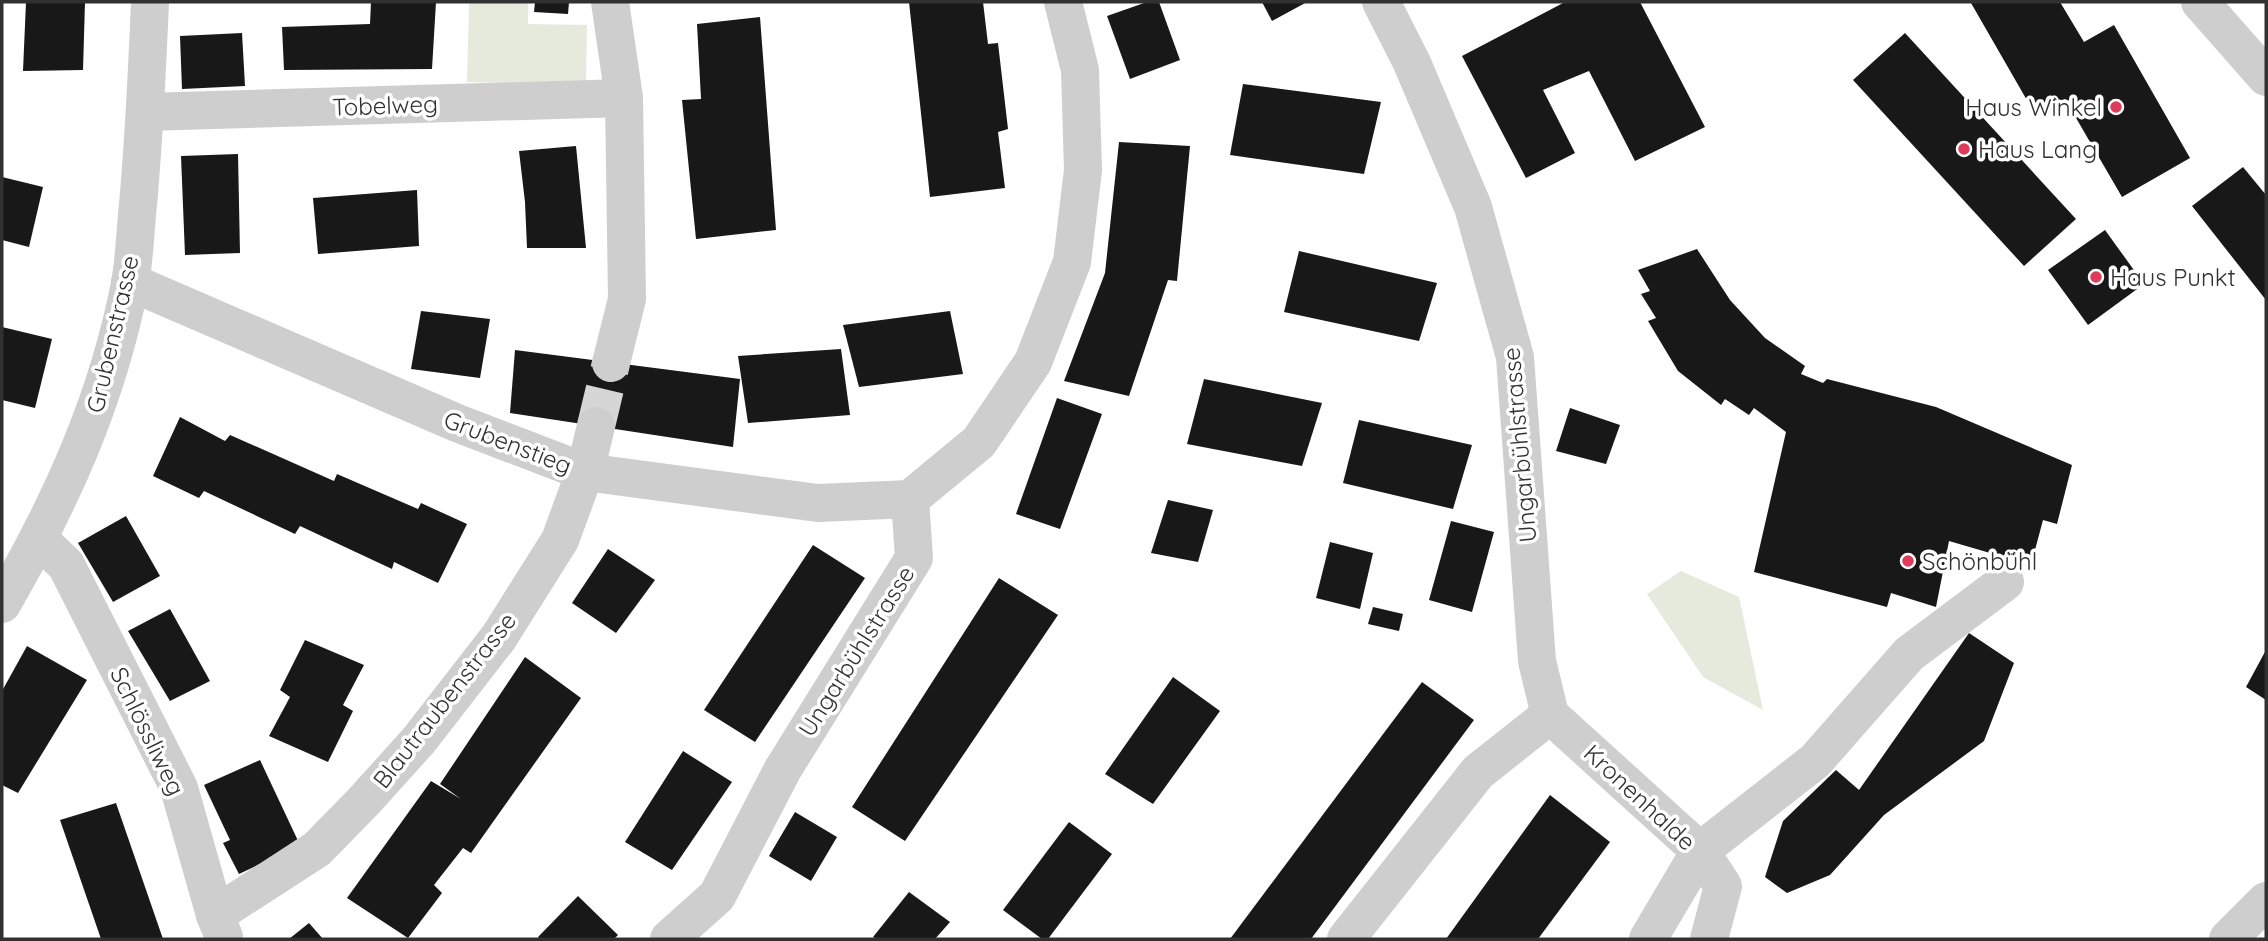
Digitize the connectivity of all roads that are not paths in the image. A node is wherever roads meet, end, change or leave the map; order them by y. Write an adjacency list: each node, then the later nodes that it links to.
1 (150, 2): 8 (street, Grubenstrasse)
2 (610, 2): 7 (street)
3 (1063, 2): 13 (street)
4 (1381, 2): 17 (street, Ungarbühlstrasse)
5 (2200, 2): 6 (street)
6 (2266, 77)
7 (624, 98): 8 (street, Tobelweg); 10 (street)
8 (145, 112): 9 (street, Grubenstrasse)
9 (130, 282): 12 (street, Grubenstieg); 14 (street, Grubenstrasse)
10 (611, 363)
11 (596, 426): 12 (street, Blautraubenstrasse)
12 (585, 472): 13 (street, Grubenstieg); 20 (street, Blautraubenstrasse)
13 (910, 499): 21 (street, Ungarbühlstrasse)
14 (39, 539): 16 (street, Grubenstrasse); 20 (street, Schlössliweg)
15 (2005, 582): 18 (street)
16 (2, 604)
17 (1550, 715): 18 (street, Kronenhalde); 22 (street)
18 (1700, 851): 23 (street); 24 (street, Kronenhalde)
19 (2266, 901): 25 (street)
20 (220, 927)
21 (669, 939)
22 (1346, 939)
23 (1648, 939)
24 (1709, 939)
25 (2228, 939)

